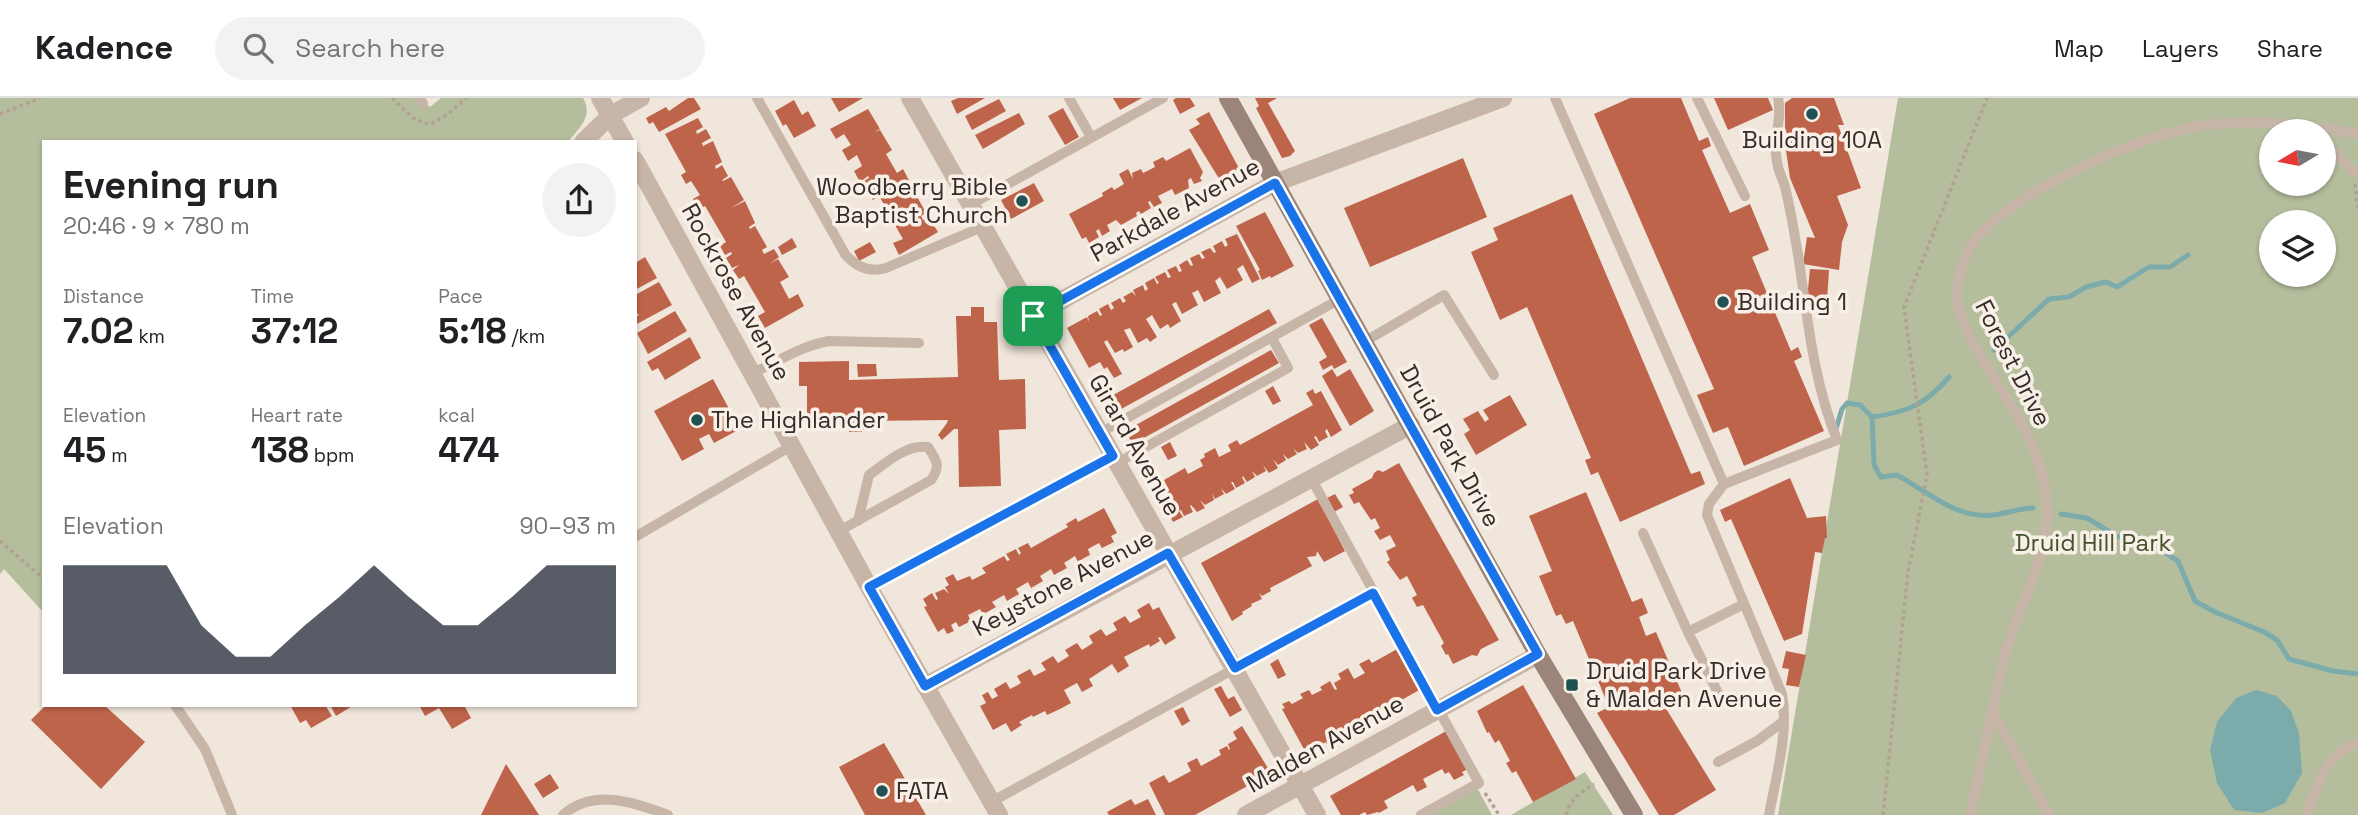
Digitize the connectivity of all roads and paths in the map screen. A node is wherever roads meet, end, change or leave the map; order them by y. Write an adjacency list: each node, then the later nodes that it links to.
1 (40, 98): 14 (path)
2 (600, 98): 15 (street)
3 (640, 98): 15 (street)
4 (757, 98): 28 (lane)
5 (911, 98): 27 (street, Girard Avenue)
6 (1069, 98): 19 (lane)
7 (1163, 98): 19 (lane)
8 (1228, 98): 25 (main road, Druid Park Drive)
9 (1503, 98): 25 (street, Parkdale Avenue)
10 (1555, 98): 41 (lane)
11 (1697, 98): 26 (lane)
12 (1778, 98): 41 (lane)
13 (1987, 98): 77 (path)
14 (0, 114)
15 (611, 115): 20 (street); 21 (street)
16 (2259, 122): 59 (lane, Forest Drive)
17 (2336, 132): 18 (lane, Forest Drive)
18 (2358, 134)
19 (1091, 138): 27 (lane)
20 (585, 140)
21 (624, 140)
22 (2336, 153): 24 (lane)
23 (637, 164): 34 (street, Rockrose Avenue)
24 (2354, 172)
25 (1275, 183): 29 (main road, Druid Park Drive); 30 (street, Parkdale Avenue)
26 (1745, 196)
27 (970, 205): 28 (street, Girard Avenue)
28 (982, 227): 30 (street, Girard Avenue)
29 (1340, 299): 31 (lane); 32 (main road, Druid Park Drive)
30 (1033, 316): 37 (street, Girard Avenue)
31 (1272, 338): 37 (lane); 39 (lane)
32 (1364, 342): 35 (lane); 36 (main road, Druid Park Drive)
33 (919, 343): 34 (lane)
34 (753, 373): 38 (street, Rockrose Avenue)
35 (1494, 375)
36 (1410, 425): 40 (street, Keystone Avenue); 53 (main road, Druid Park Drive)
37 (1100, 433): 39 (street, Girard Avenue)
38 (791, 446): 43 (street, Rockrose Avenue); 45 (lane)
39 (1115, 459): 47 (street, Girard Avenue); 49 (lane)
40 (1311, 478): 47 (street, Keystone Avenue); 50 (lane)
41 (1724, 484): 51 (lane)
42 (858, 521): 42 (lane); 43 (lane)
43 (839, 531): 49 (street, Rockrose Avenue)
44 (1643, 533): 52 (lane)
45 (637, 536)
46 (0, 541): 48 (path)
47 (1168, 553): 54 (street, Girard Avenue); 55 (street, Keystone Avenue)
48 (42, 577)
49 (869, 587): 55 (street, Rockrose Avenue)
50 (1373, 593): 54 (lane); 58 (lane)
51 (1744, 604): 52 (lane); 60 (lane)
52 (1688, 632): 56 (lane)
53 (1538, 654): 58 (street, Malden Avenue); 63 (main road, Druid Park Drive)
54 (1235, 668): 65 (street, Girard Avenue); 66 (lane)
55 (925, 686): 66 (street, Rockrose Avenue)
56 (1721, 699)
57 (176, 707): 67 (lane)
58 (1437, 710): 64 (lane); 65 (street, Malden Avenue)
59 (1993, 712): 78 (lane, Forest Drive); 79 (lane)
60 (1784, 720): 62 (lane); 76 (lane)
61 (2358, 742): 80 (lane)
62 (1718, 762)
63 (1610, 774): 74 (path); 75 (main road, Druid Park Drive)
64 (1479, 783): 72 (lane); 73 (path)
65 (1300, 785): 70 (street, Malden Avenue); 71 (street, Girard Avenue)
66 (995, 809)
67 (232, 815)
68 (563, 815): 69 (lane)
69 (668, 815)
70 (1246, 815)
71 (1317, 815)
72 (1421, 815)
73 (1499, 815)
74 (1566, 815)
75 (1634, 815)
76 (1769, 815)
77 (1883, 815)
78 (1970, 815)
79 (2049, 815)
80 (2307, 815)

